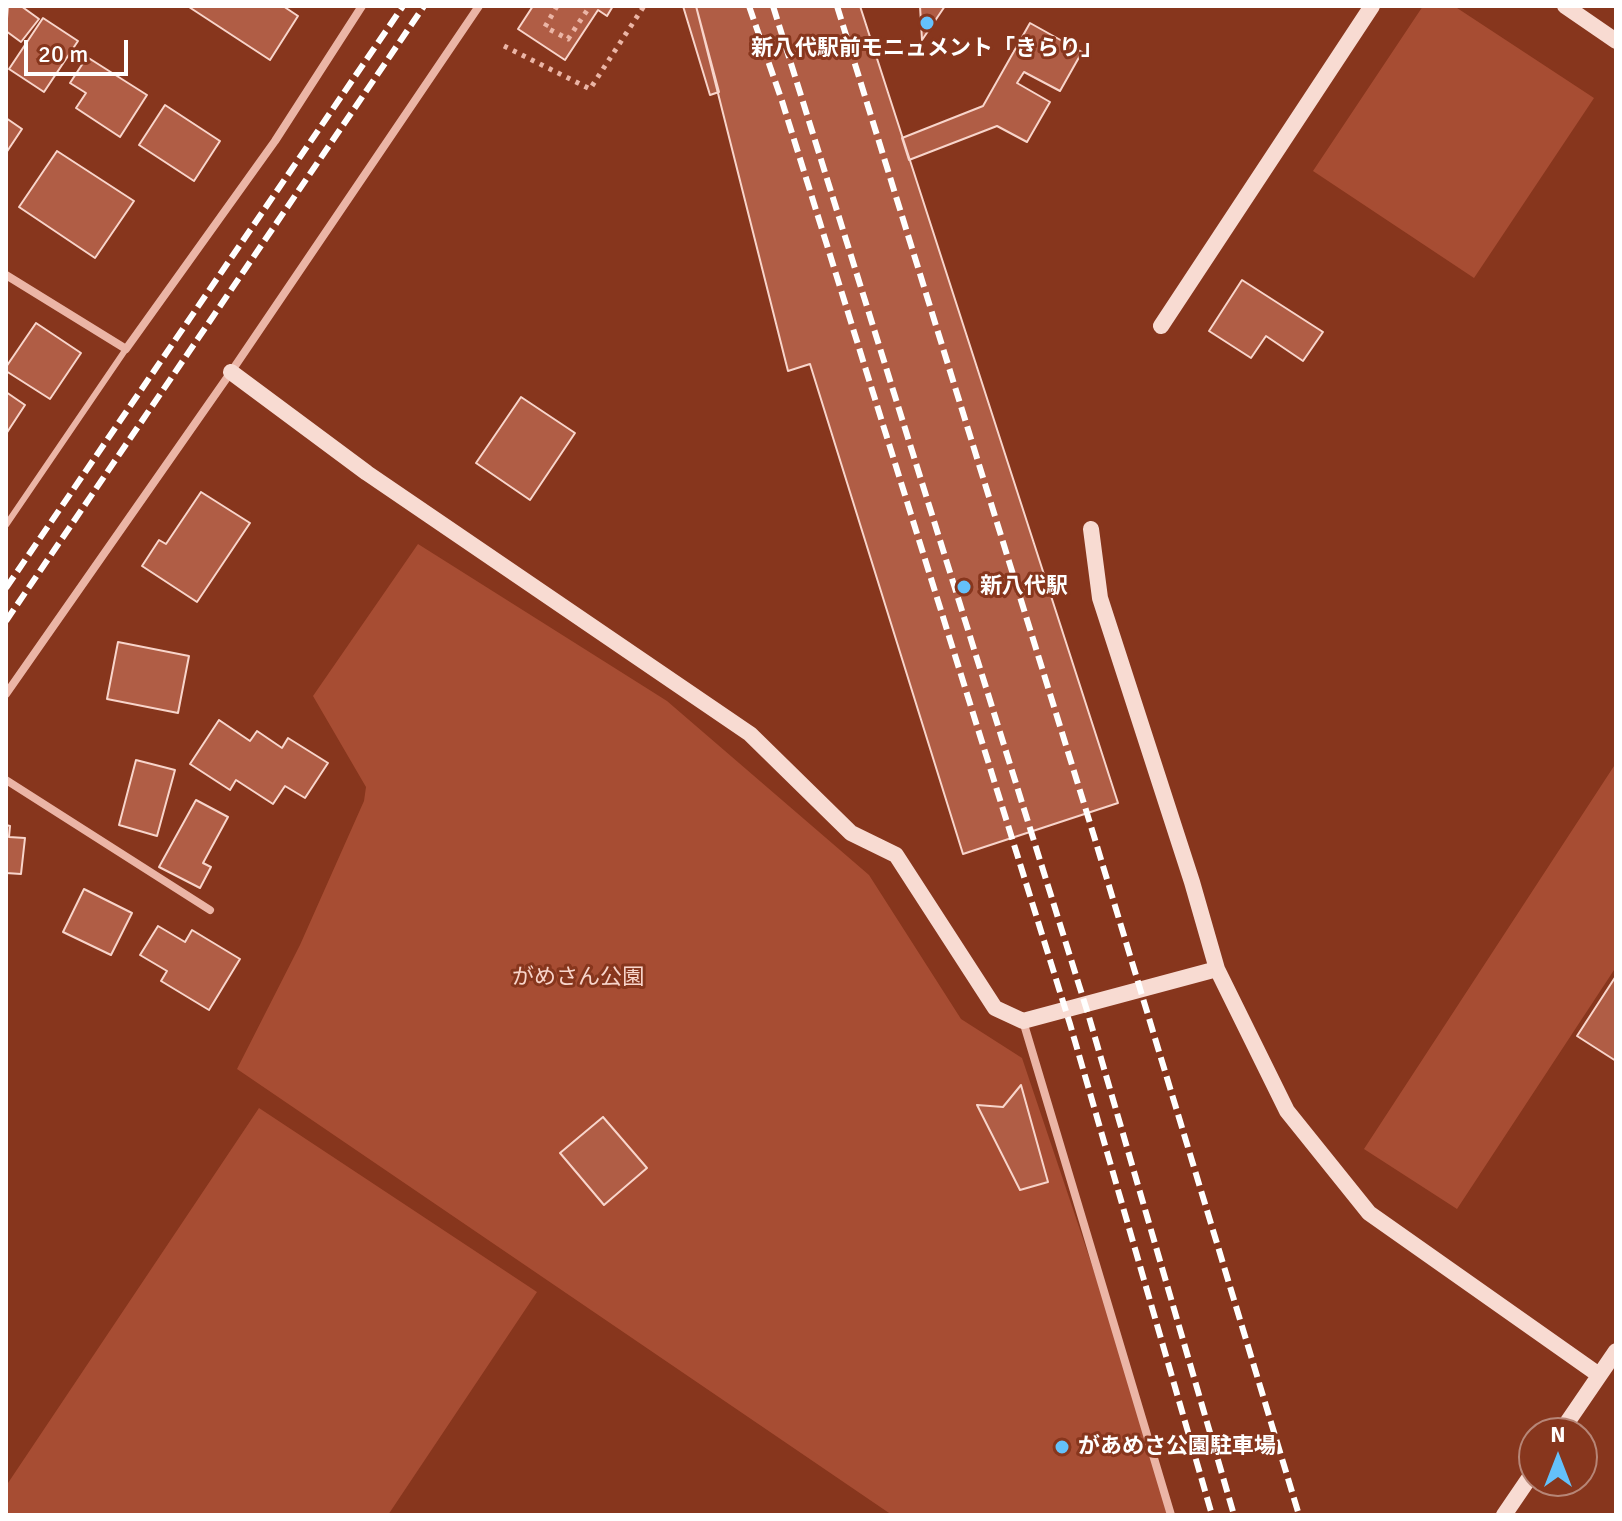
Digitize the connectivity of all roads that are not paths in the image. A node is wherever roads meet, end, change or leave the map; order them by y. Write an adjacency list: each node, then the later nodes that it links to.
1 (362, 6): 8 (street)
2 (479, 6): 9 (street)
3 (1372, 6): 7 (street)
4 (1565, 6): 5 (street)
5 (1616, 41)
6 (6, 275): 8 (street)
7 (1161, 326)
8 (126, 349): 10 (lane)
9 (231, 372): 12 (street); 16 (street)
10 (6, 525)
11 (1091, 529): 15 (street)
12 (6, 694)
13 (6, 780): 14 (street)
14 (210, 910)
15 (1217, 969): 16 (street); 18 (street)
16 (1023, 1021): 21 (street)
17 (1616, 1351): 18 (street)
18 (1599, 1375): 19 (street)
19 (1571, 1417)
20 (1518, 1494): 22 (street)
21 (1171, 1515)
22 (1504, 1515)

